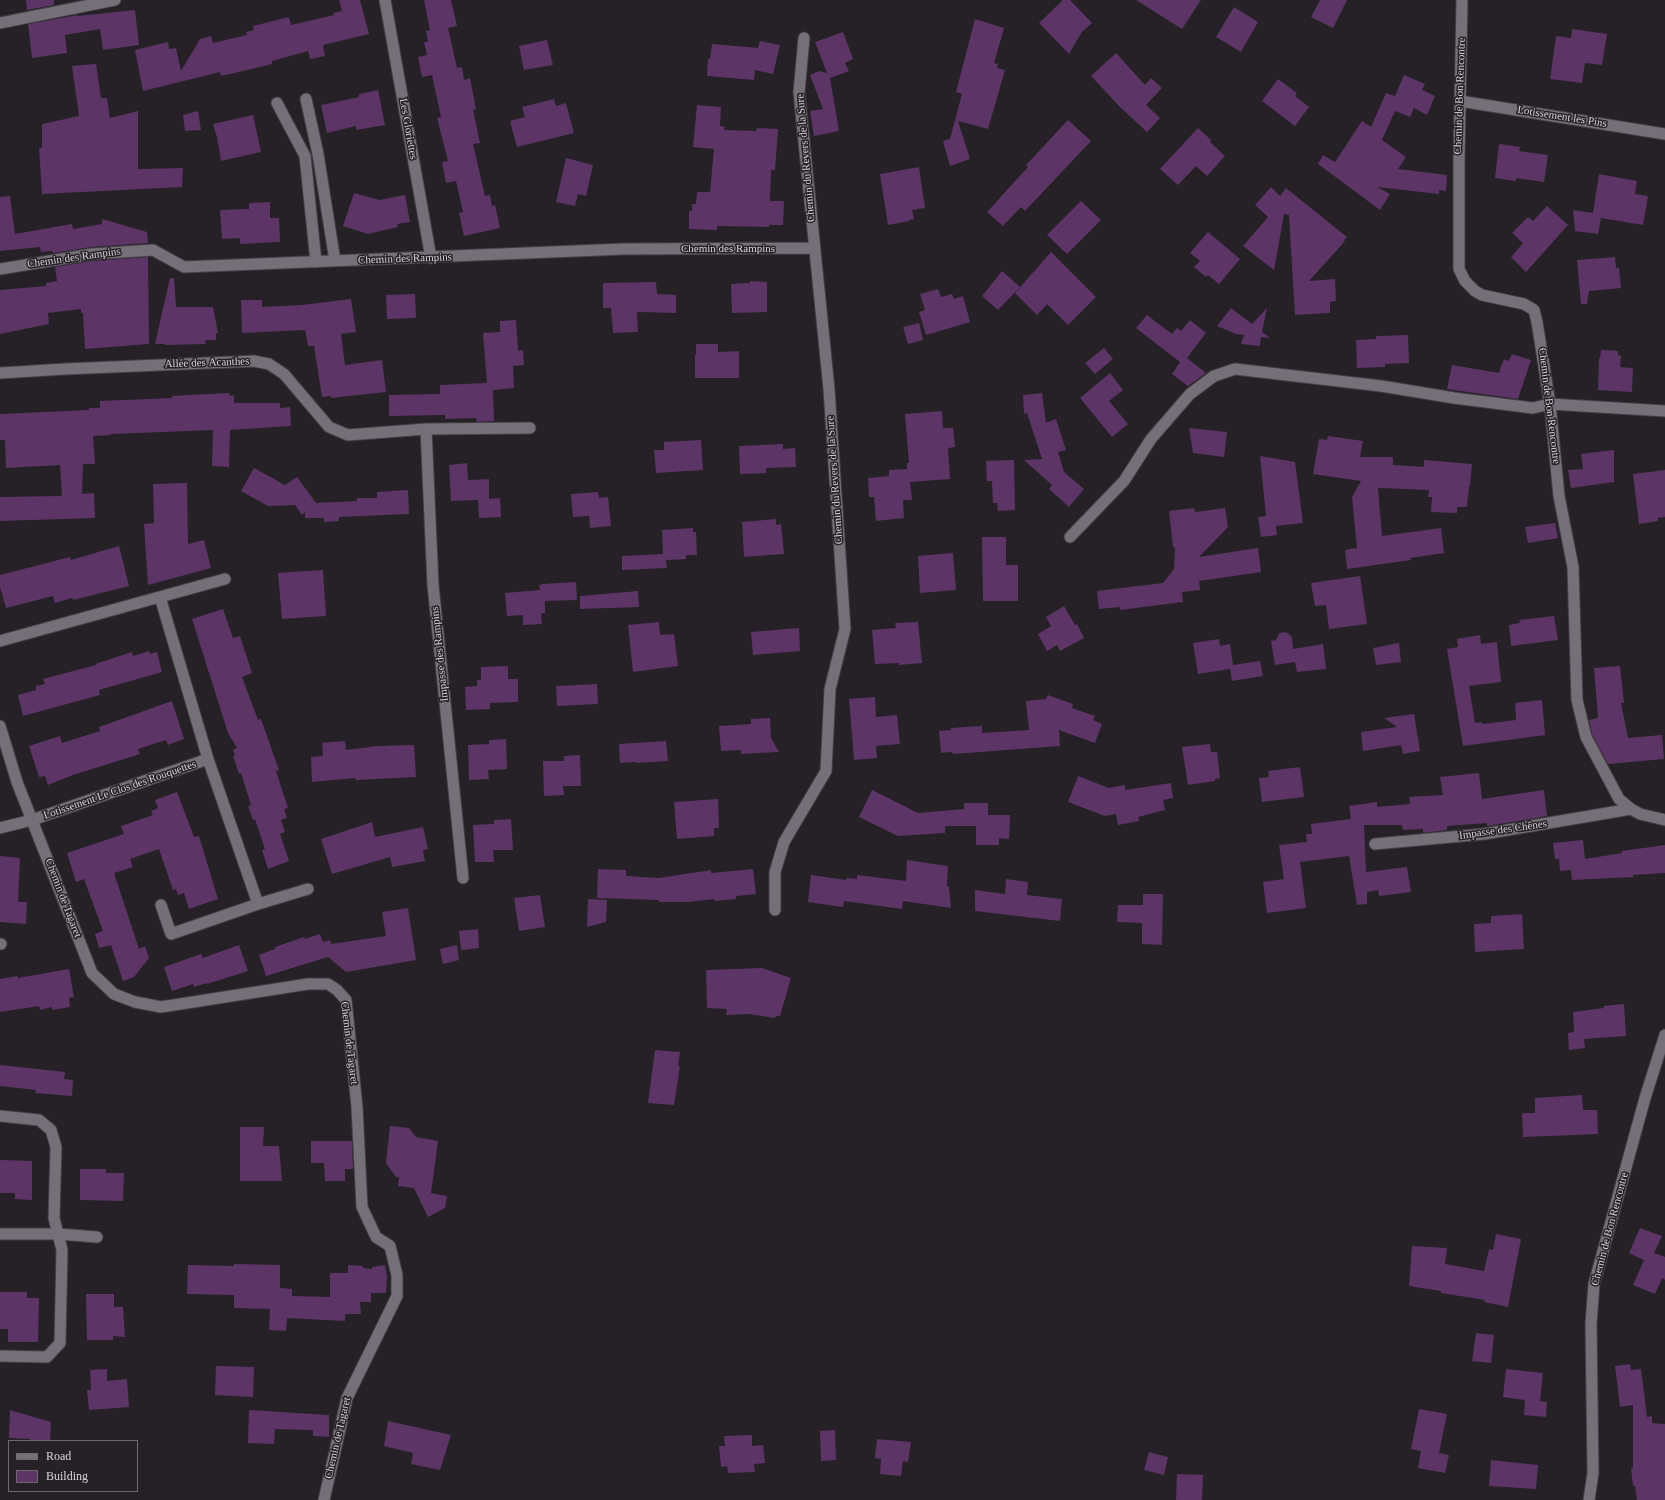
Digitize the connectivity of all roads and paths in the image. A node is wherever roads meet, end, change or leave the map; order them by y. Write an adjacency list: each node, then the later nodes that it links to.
1 (115, 0): 4 (street)
2 (385, 0): 11 (street, Les Gloriettes)
3 (1462, 0): 7 (street, Chemin de Bon Rencontre)
4 (0, 22)
5 (804, 38): 10 (street, Chemin du Revers de la Sure)
6 (306, 99): 12 (street)
7 (1460, 101): 9 (street, Lotissement les Pins); 16 (street, Chemin de Bon Rencontre)
8 (277, 103): 13 (street)
9 (1665, 134)
10 (815, 248): 11 (street, Chemin des Rampins); 35 (street, Chemin du Revers de la Sure)
11 (431, 258): 12 (street, Chemin des Rampins)
12 (335, 261): 13 (street, Chemin des Rampins)
13 (316, 262): 14 (street, Chemin des Rampins)
14 (0, 269)
15 (0, 373): 19 (street, Allée des Acanthes)
16 (1550, 404): 17 (street); 20 (street); 26 (street, Chemin de Bon Rencontre)
17 (1665, 411)
18 (530, 428): 19 (street, Allée des Acanthes)
19 (426, 429): 31 (street, Impasse des Rampins)
20 (1070, 537)
21 (225, 579): 22 (street)
22 (160, 597): 23 (street); 25 (street, Lotissement Le Clos des Rouquettes)
23 (0, 641)
24 (0, 726): 27 (street, Chemin de Tagaret)
25 (208, 759): 27 (street, Lotissement Le Clos des Rouquettes); 34 (street, Lotissement Le Clos des Rouquettes)
26 (1632, 809): 28 (street, Chemin de Bon Rencontre); 30 (street, Impasse des Chênes)
27 (32, 820): 29 (street, Lotissement Le Clos des Rouquettes); 42 (street, Chemin de Tagaret)
28 (1665, 820)
29 (0, 828)
30 (1375, 844)
31 (463, 878)
32 (308, 889): 34 (street)
33 (161, 904): 34 (street)
34 (258, 904)
35 (775, 910)
36 (1665, 1035): 43 (street, Chemin de Bon Rencontre)
37 (0, 1116): 39 (street)
38 (0, 1234): 39 (street)
39 (58, 1234): 40 (street); 41 (street)
40 (97, 1237)
41 (0, 1356)
42 (324, 1500)
43 (1589, 1500)

